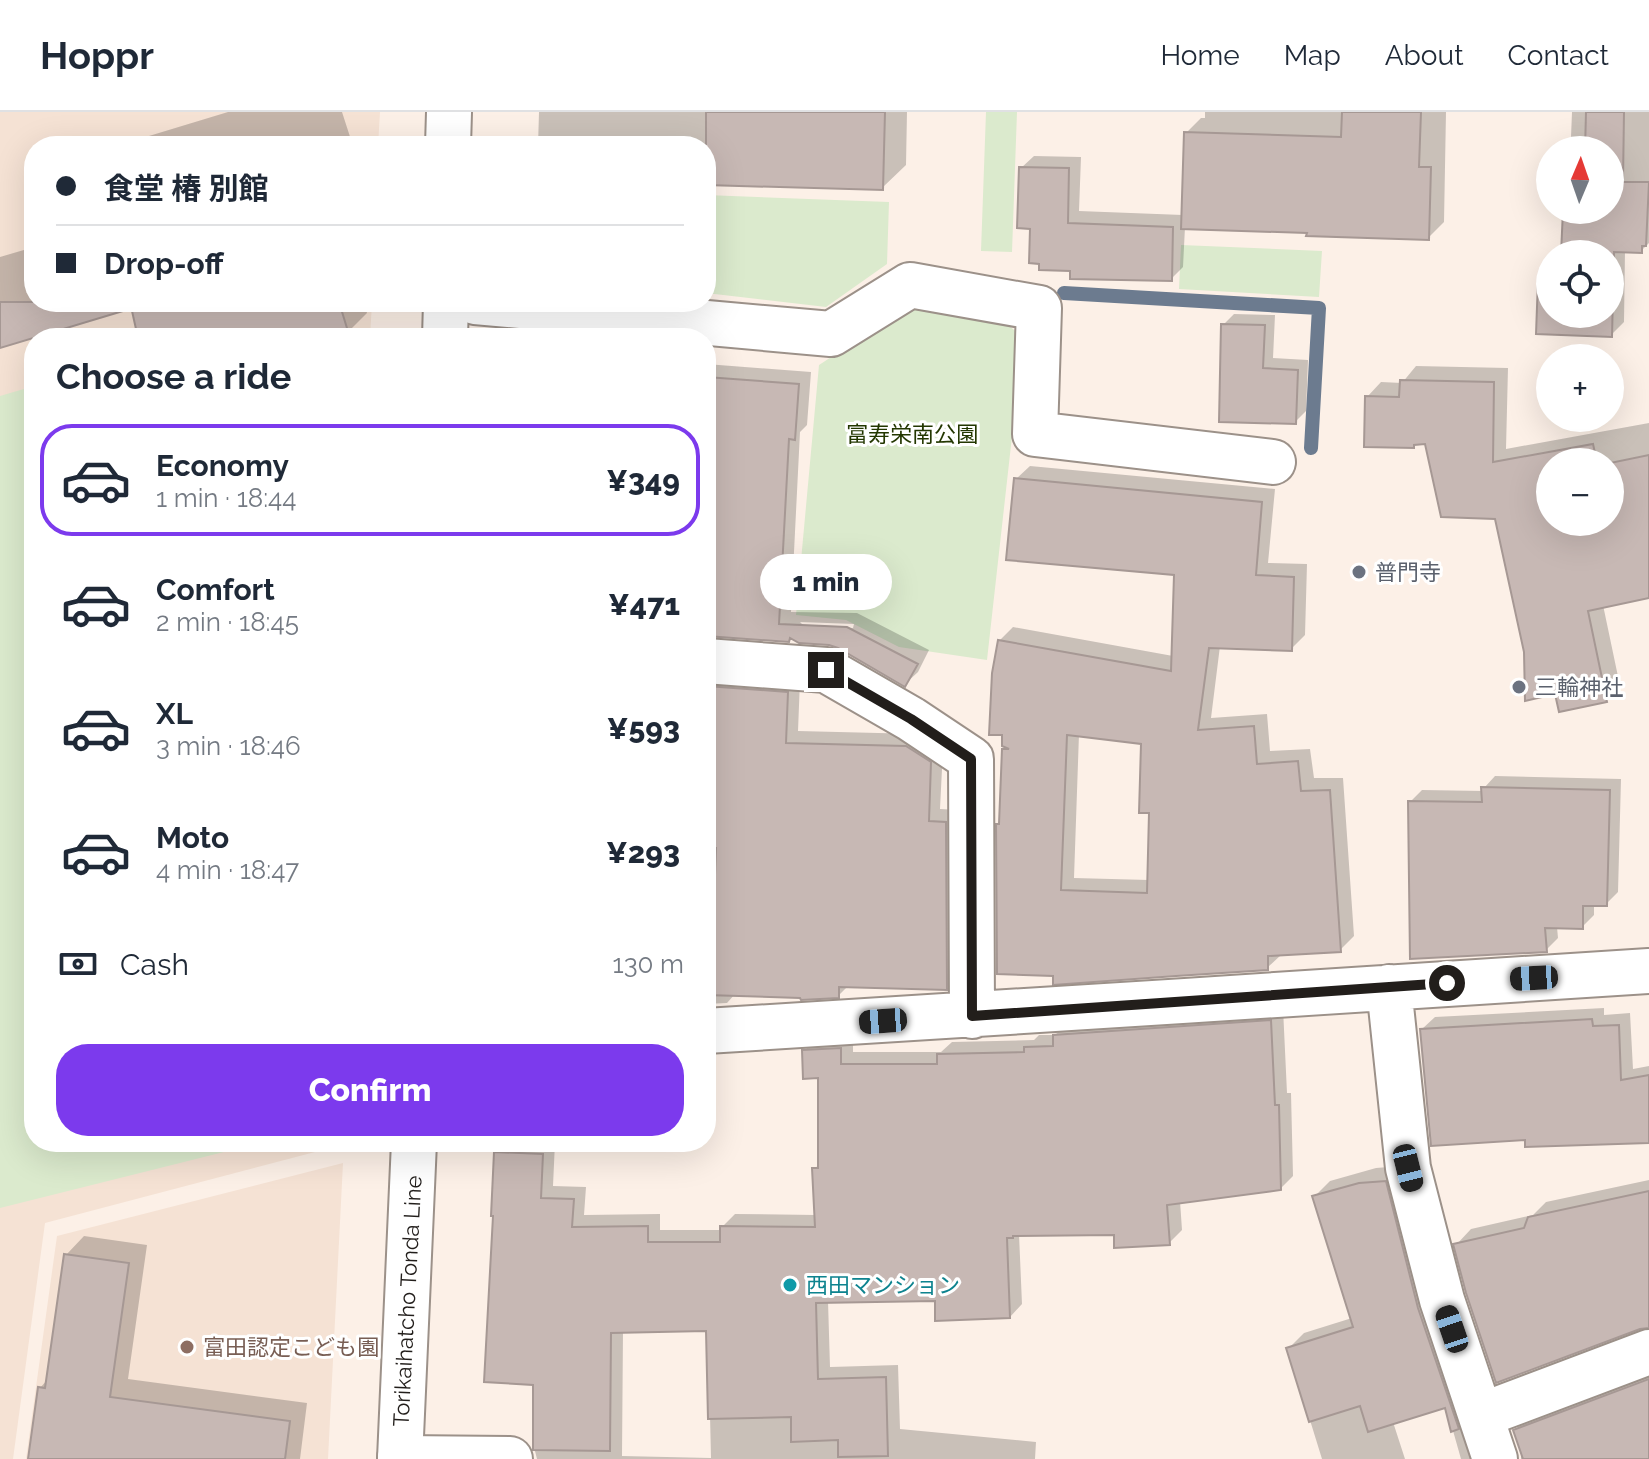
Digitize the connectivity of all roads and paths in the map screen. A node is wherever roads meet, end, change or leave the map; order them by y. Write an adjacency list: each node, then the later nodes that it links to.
1 (449, 112): 2 (street)
2 (448, 136)
3 (586, 312): 4 (street)
4 (1273, 462)
5 (716, 662): 8 (street)
6 (1649, 971): 7 (street)
7 (1389, 987): 8 (street); 12 (street)
8 (972, 1016): 9 (street)
9 (716, 1030)
10 (414, 1152): 13 (street, Torikaihatcho Tonda Line)
11 (1649, 1352): 12 (street)
12 (1482, 1415): 15 (street)
13 (400, 1458): 14 (street)
14 (510, 1459)
15 (1495, 1459)

